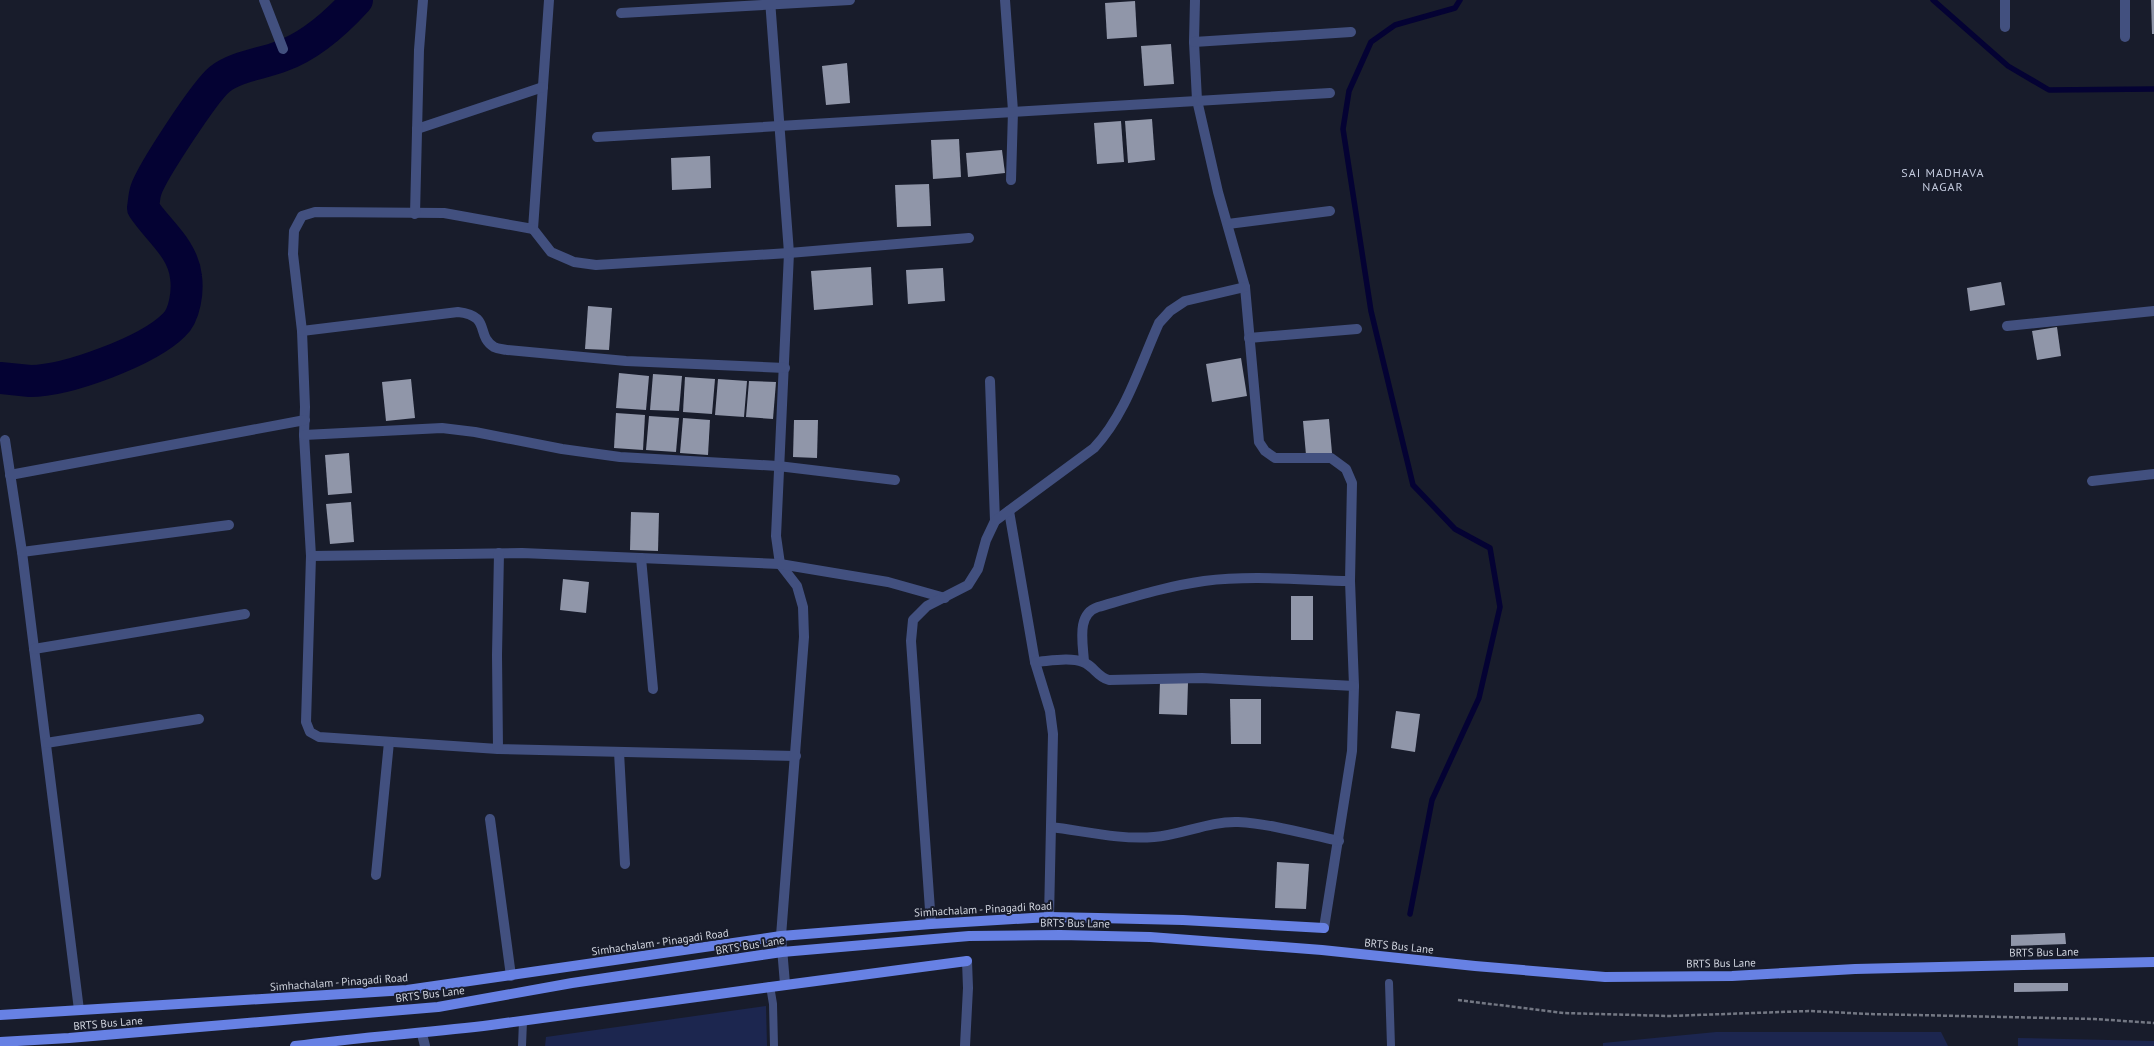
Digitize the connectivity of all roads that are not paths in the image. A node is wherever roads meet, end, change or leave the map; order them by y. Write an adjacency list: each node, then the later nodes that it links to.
1 (264, 0): 15 (street)
2 (423, 0): 21 (street)
3 (549, 0): 16 (street)
4 (850, 0): 9 (street)
5 (1005, 0): 19 (street)
6 (1195, 0): 14 (street)
7 (2005, 0): 11 (street)
8 (2125, 0): 13 (street)
9 (770, 3): 10 (street); 20 (street)
10 (621, 13)
11 (2004, 27)
12 (1351, 32): 14 (street)
13 (2125, 37)
14 (1194, 42): 18 (street)
15 (284, 49)
16 (543, 87): 21 (street); 27 (street)
17 (1330, 93): 18 (street)
18 (1197, 100): 19 (street); 26 (street)
19 (1013, 111): 20 (street); 23 (street)
20 (779, 127): 22 (street); 29 (street)
21 (417, 128): 25 (street)
22 (597, 137)
23 (1012, 180)
24 (1330, 211): 26 (street)
25 (415, 214): 27 (street); 34 (street)
26 (1228, 224): 30 (street)
27 (533, 229): 29 (street)
28 (969, 238): 29 (street)
29 (789, 253): 36 (street)
30 (1244, 287): 35 (street); 46 (street)
31 (2154, 311): 32 (street)
32 (2007, 326)
33 (1357, 329): 35 (street)
34 (302, 331): 36 (street); 38 (street)
35 (1249, 338): 54 (street)
36 (785, 368): 41 (street)
37 (990, 381): 47 (street)
38 (305, 420): 39 (street); 43 (street)
39 (304, 434): 41 (street); 51 (street)
40 (4, 440): 43 (street)
41 (778, 466): 44 (street); 53 (street)
42 (2154, 474): 45 (street)
43 (10, 475): 49 (street)
44 (895, 480)
45 (2092, 481)
46 (1009, 511): 47 (street); 58 (street)
47 (995, 521): 55 (street)
48 (229, 525): 49 (street)
49 (22, 552): 57 (street)
50 (499, 553): 51 (street); 52 (street); 65 (street)
51 (311, 556): 63 (street)
52 (641, 558): 53 (street); 61 (street)
53 (780, 564): 55 (street); 67 (street)
54 (1350, 581): 59 (street); 60 (street)
55 (945, 598): 74 (street)
56 (245, 614): 57 (street)
57 (34, 649): 64 (street)
58 (1035, 662): 59 (street); 69 (street)
59 (1084, 662): 60 (street)
60 (1354, 686): 70 (street)
61 (653, 690)
62 (199, 719): 64 (street)
63 (389, 742): 65 (street); 72 (street)
64 (46, 744): 84 (street)
65 (498, 749): 66 (street)
66 (618, 752): 67 (street); 71 (street)
67 (796, 756): 76 (street)
68 (490, 819): 80 (street)
69 (1051, 826): 70 (street); 73 (street)
70 (1339, 841): 75 (street)
71 (625, 864)
72 (376, 874)
73 (1049, 918): 74 (main road, Simhachalam - Pinagadi Road); 75 (main road, Simhachalam - Pinagadi Road)
74 (930, 924): 76 (main road, Simhachalam - Pinagadi Road)
75 (1324, 928)
76 (781, 936): 77 (street); 80 (main road, Simhachalam - Pinagadi Road)
77 (782, 952): 79 (main road, BRTS Bus Lane); 82 (street); 88 (main road, BRTS Bus Lane)
78 (967, 961): 82 (main road); 93 (street)
79 (2154, 962)
80 (511, 976): 84 (main road, Simhachalam - Pinagadi Road)
81 (1389, 983): 94 (lane)
82 (785, 984): 83 (main road)
83 (770, 986): 86 (main road); 92 (lane)
84 (79, 1010): 85 (main road, Simhachalam - Pinagadi Road)
85 (0, 1015)
86 (523, 1021): 87 (main road); 91 (lane)
87 (422, 1034): 89 (main road); 90 (street)
88 (0, 1042)
89 (295, 1046)
90 (425, 1046)
91 (522, 1046)
92 (774, 1046)
93 (965, 1046)
94 (1392, 1046)

